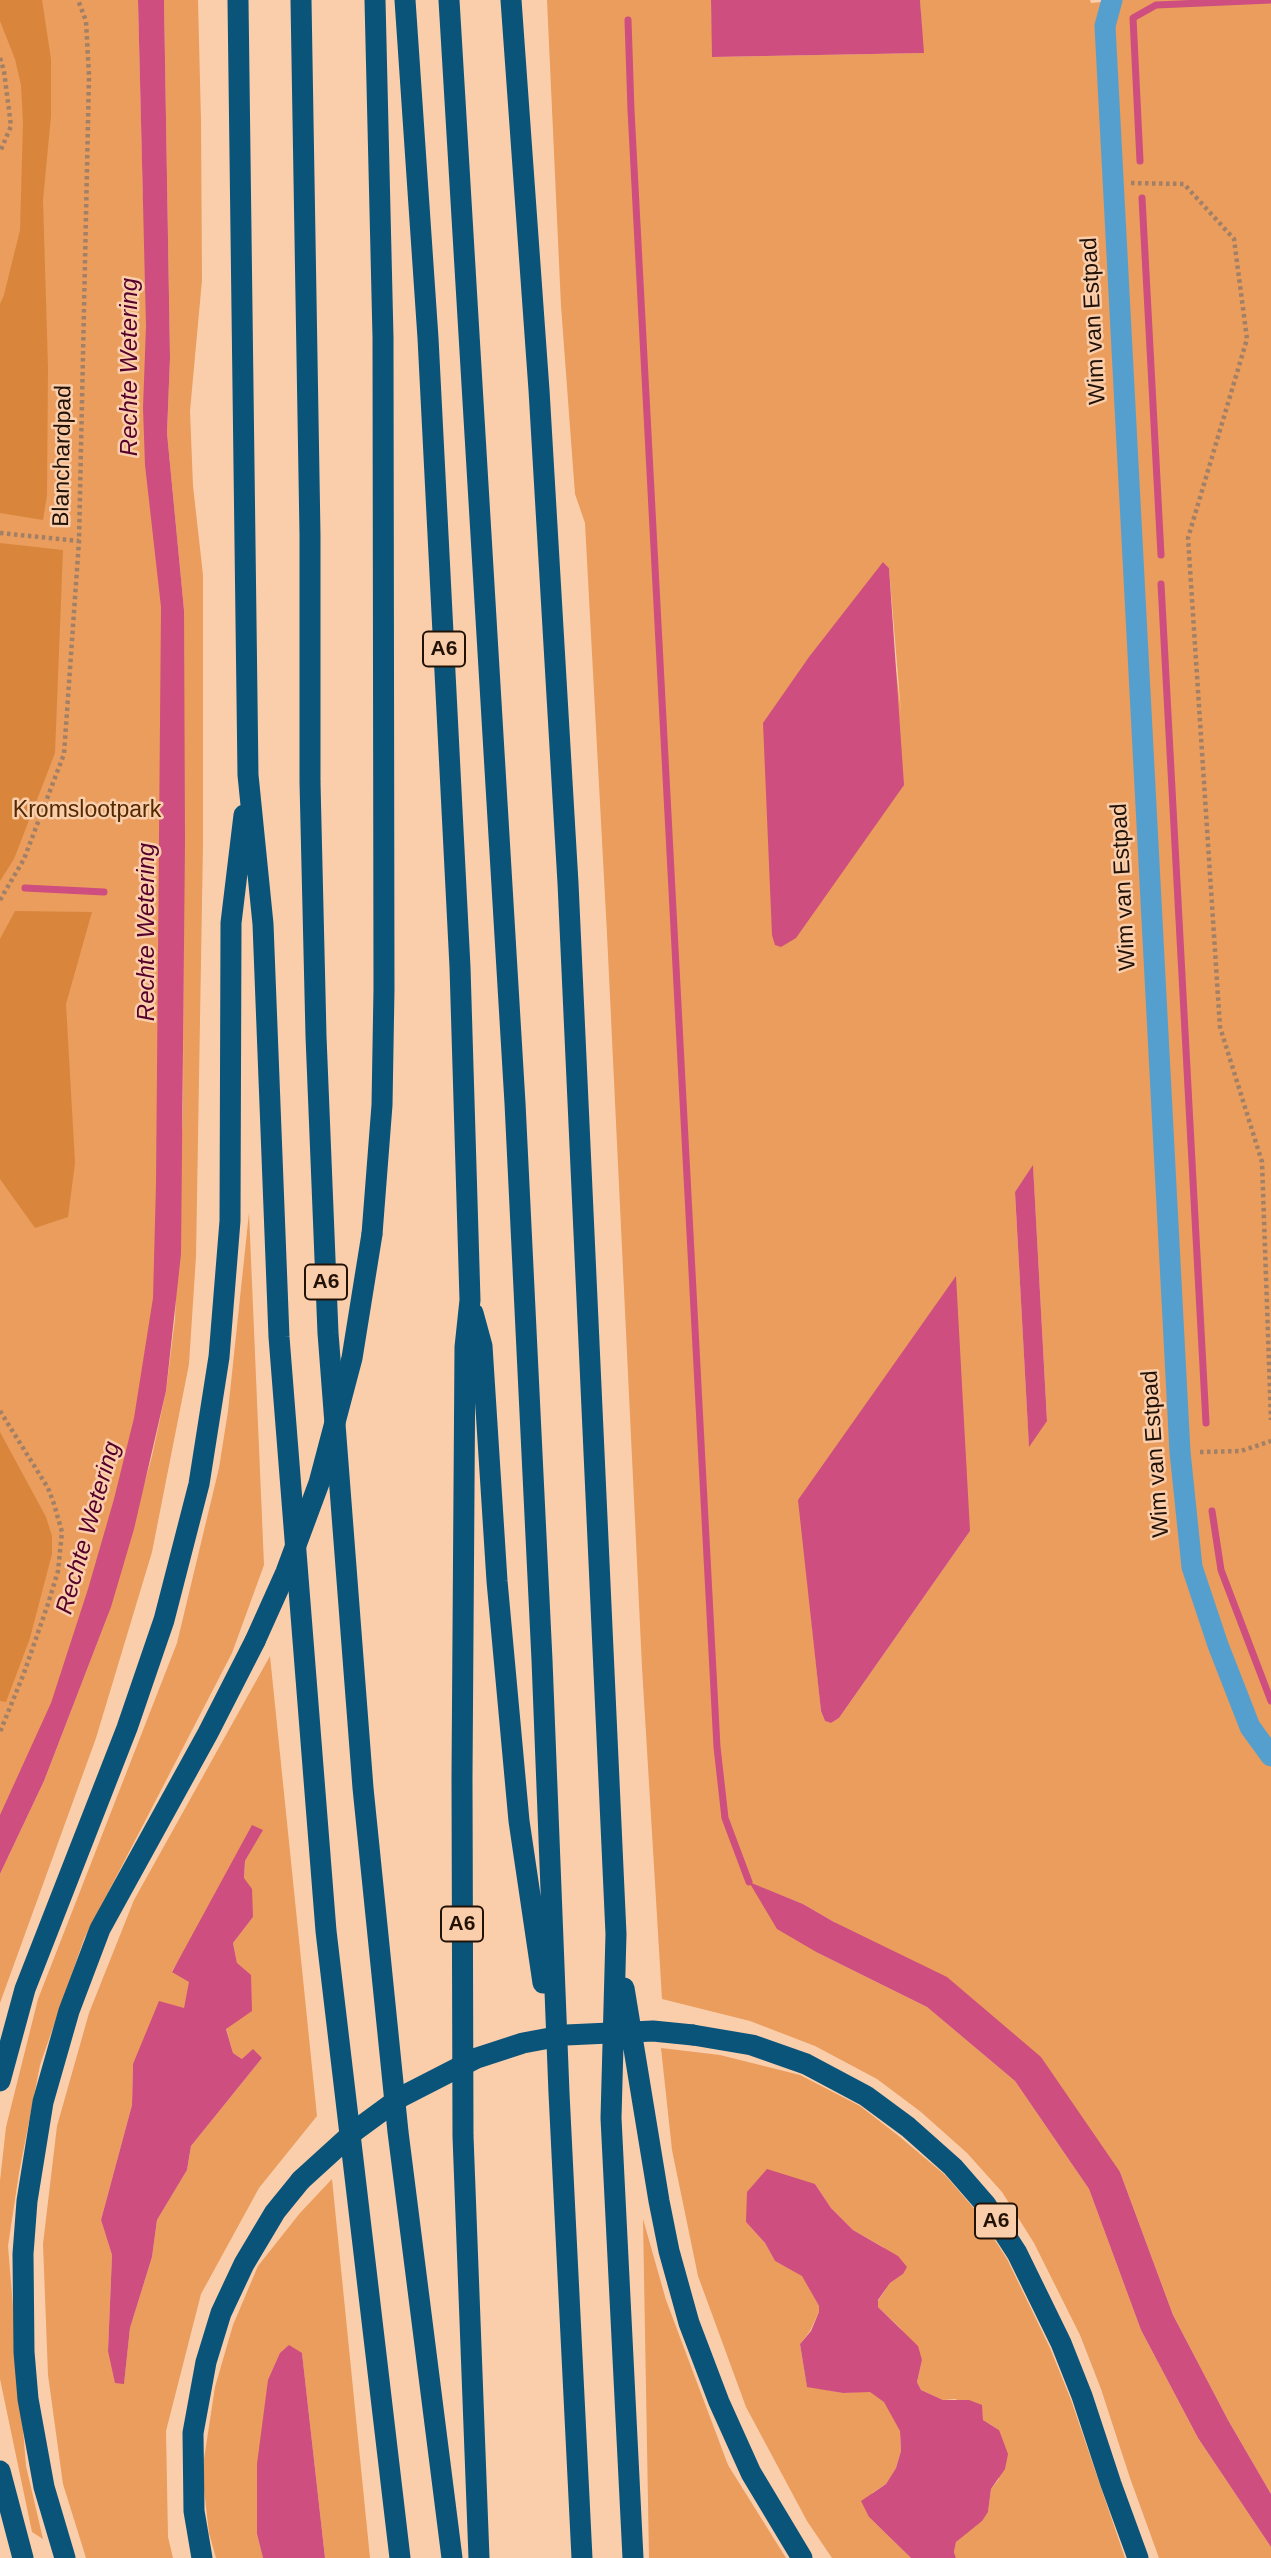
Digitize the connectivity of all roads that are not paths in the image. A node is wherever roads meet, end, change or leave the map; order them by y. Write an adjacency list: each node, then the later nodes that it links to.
1 (239, 0): 8 (highway, A6)
2 (301, 0): 19 (highway, A6)
3 (375, 0): 16 (highway, A6, bridge)
4 (405, 0): 9 (highway, A6)
5 (449, 0): 13 (highway, A6)
6 (510, 0): 11 (highway)
7 (1112, 0): 10 (street, Wim van Estpad)
8 (248, 775): 12 (highway, A6); 18 (highway, A6)
9 (470, 1300): 13 (highway, A6); 20 (highway, A6)
10 (1271, 1756)
11 (616, 1934): 22 (highway); 23 (highway)
12 (0, 2081)
13 (559, 2093): 21 (highway, A6)
14 (0, 2471): 15 (highway)
15 (23, 2558)
16 (65, 2558)
17 (202, 2558): 24 (highway, A6, bridge)
18 (400, 2558)
19 (452, 2558)
20 (479, 2558)
21 (583, 2558)
22 (633, 2558)
23 (802, 2558)
24 (1138, 2558)

